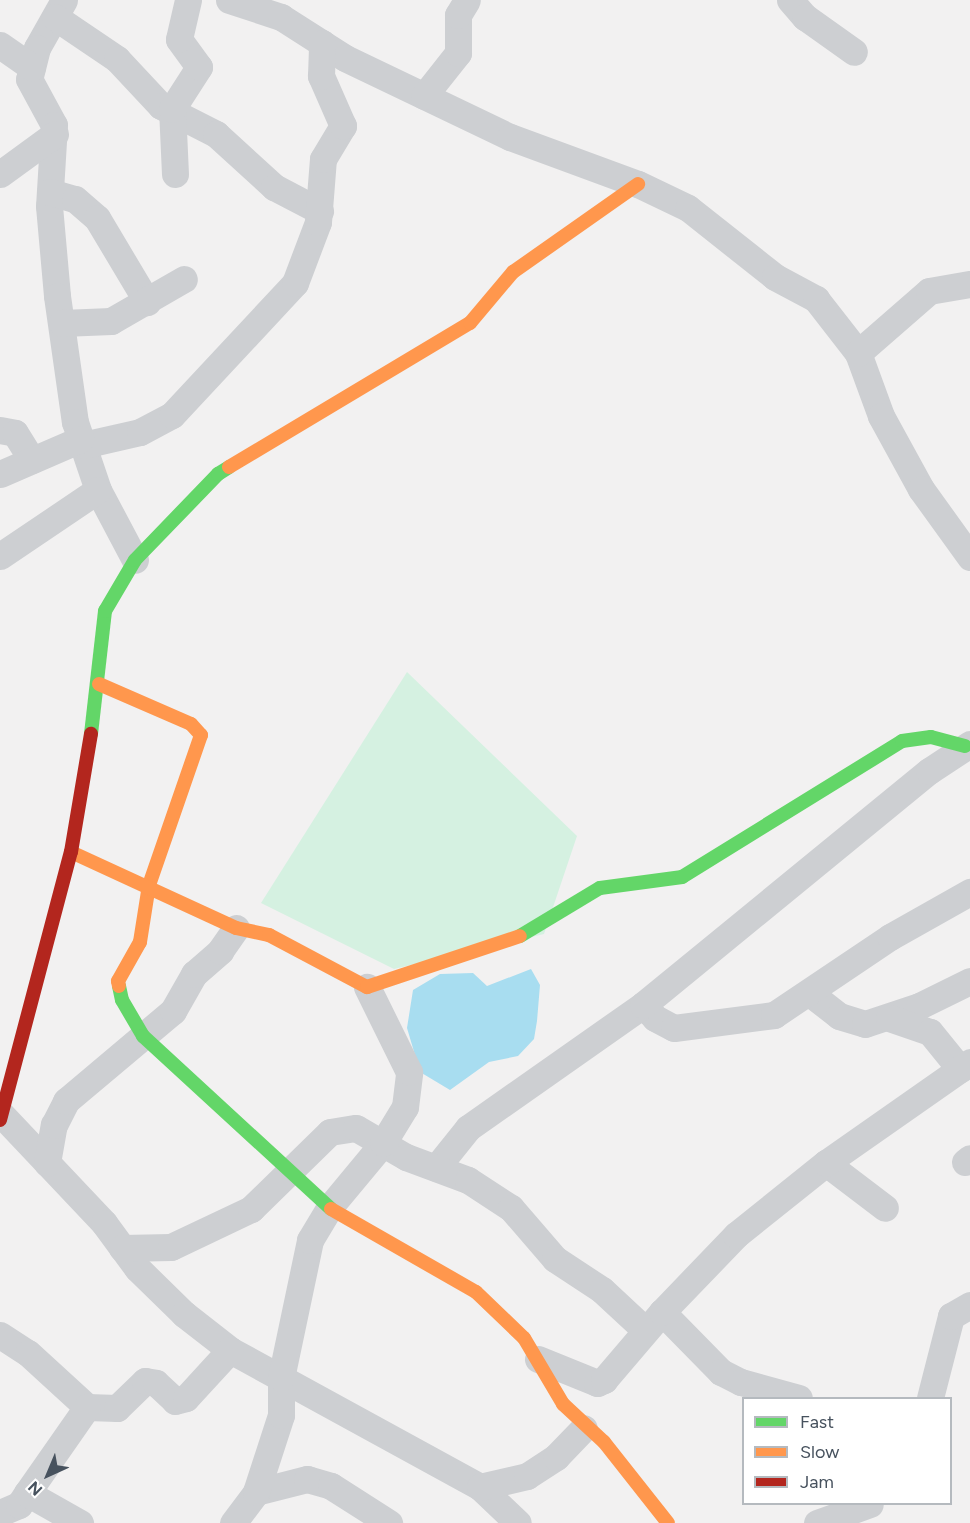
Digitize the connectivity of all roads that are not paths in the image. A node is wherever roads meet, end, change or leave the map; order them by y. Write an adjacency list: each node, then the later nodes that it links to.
1 (188, 0): 12 (street)
2 (229, 0): 6 (street)
3 (467, 0): 11 (street)
4 (790, 0): 9 (street)
5 (60, 8): 10 (street); 12 (street)
6 (285, 9): 7 (street)
7 (322, 43): 11 (street); 18 (street)
8 (0, 45): 10 (street)
9 (854, 52)
10 (32, 67): 13 (street)
11 (424, 96): 16 (street)
12 (172, 109): 15 (street); 18 (street)
13 (55, 134): 14 (street); 17 (street)
14 (0, 174)
15 (175, 174)
16 (638, 184): 23 (street); 31 (street)
17 (50, 192): 21 (street); 22 (street)
18 (320, 211): 25 (street)
19 (184, 279): 21 (street)
20 (970, 284): 23 (street)
21 (147, 302): 22 (street)
22 (62, 323): 25 (street)
23 (858, 353): 30 (street)
24 (0, 430): 26 (street)
25 (82, 442): 26 (street); 28 (street)
26 (32, 460): 27 (street)
27 (0, 474)
28 (98, 490): 29 (street); 31 (street)
29 (0, 556)
30 (970, 557)
31 (135, 560): 32 (street)
32 (99, 684): 34 (street); 35 (street)
33 (968, 745): 39 (street); 41 (street)
34 (71, 852): 35 (street); 45 (street)
35 (149, 885): 37 (street); 43 (street)
36 (970, 892): 40 (street)
37 (236, 928): 39 (street); 43 (street)
38 (970, 981): 42 (street)
39 (367, 987): 46 (street)
40 (811, 994): 41 (street); 42 (street)
41 (643, 1005): 49 (street)
42 (888, 1018): 44 (street)
43 (143, 1036): 48 (street); 50 (street)
44 (965, 1066): 47 (street)
45 (0, 1116): 48 (street)
46 (383, 1143): 49 (street); 50 (street); 51 (street)
47 (826, 1162): 52 (street); 55 (street)
48 (47, 1163): 53 (street)
49 (436, 1168): 55 (street)
50 (293, 1172): 51 (street); 53 (street)
51 (329, 1208): 58 (street); 59 (street)
52 (885, 1208)
53 (122, 1248): 57 (street)
54 (970, 1305): 61 (street)
55 (654, 1321): 58 (street); 60 (street)
56 (0, 1335): 62 (street)
57 (230, 1350): 59 (street); 62 (street)
58 (537, 1359): 63 (street)
59 (280, 1378): 64 (street); 65 (street)
60 (795, 1397)
61 (930, 1397)
62 (87, 1407): 66 (street)
63 (584, 1428): 64 (street); 73 (street)
64 (480, 1487): 72 (street)
65 (256, 1492): 70 (street); 71 (street)
66 (27, 1493): 68 (street); 69 (street)
67 (859, 1509): 74 (street)
68 (0, 1513)
69 (80, 1523)
70 (233, 1523)
71 (389, 1523)
72 (518, 1523)
73 (668, 1523)
74 (817, 1523)

